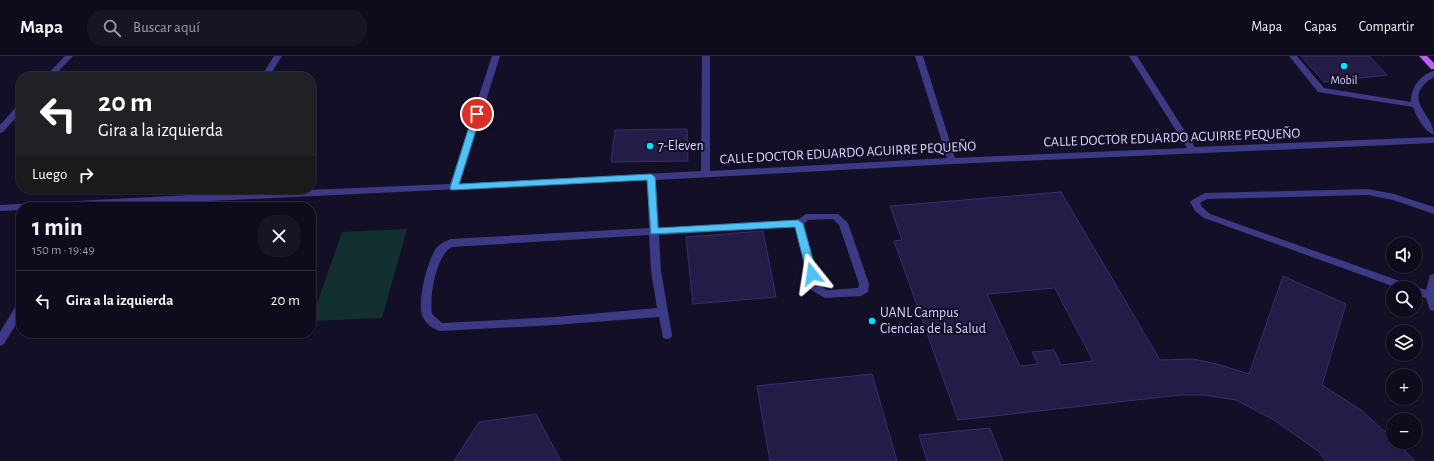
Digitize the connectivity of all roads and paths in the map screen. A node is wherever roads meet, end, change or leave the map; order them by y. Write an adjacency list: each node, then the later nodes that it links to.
1 (69, 56): 10 (street)
2 (278, 56): 11 (street)
3 (496, 56): 22 (street)
4 (706, 56): 20 (street)
5 (919, 56): 19 (street)
6 (1133, 56): 18 (street)
7 (1293, 56): 13 (street)
8 (1423, 56): 9 (main road)
9 (1434, 67)
10 (54, 72)
11 (268, 72)
12 (1434, 73): 13 (street)
13 (1416, 105): 16 (street)
14 (16, 112): 15 (street)
15 (0, 130)
16 (1434, 132)
17 (1434, 140): 18 (street, CALLE DOCTOR EDUARDO AGUIRRE PEQUEÑO)
18 (1193, 151): 19 (street, CALLE DOCTOR EDUARDO AGUIRRE PEQUEÑO)
19 (952, 161): 20 (street, CALLE DOCTOR EDUARDO AGUIRRE PEQUEÑO)
20 (705, 175): 21 (street, CALLE DOCTOR EDUARDO AGUIRRE PEQUEÑO)
21 (651, 177): 22 (street, CALLE DOCTOR EDUARDO AGUIRRE PEQUEÑO); 32 (street)
22 (454, 188): 23 (street, CALLE DOCTOR EDUARDO AGUIRRE PEQUEÑO)
23 (316, 193)
24 (192, 194): 26 (street)
25 (295, 194): 26 (street, CALLE DOCTOR EDUARDO AGUIRRE PEQUEÑO)
26 (189, 198): 27 (street, CALLE DOCTOR EDUARDO AGUIRRE PEQUEÑO)
27 (130, 202)
28 (16, 207): 29 (street)
29 (0, 208)
30 (1434, 211): 34 (street)
31 (798, 224): 31 (street); 32 (street)
32 (654, 232): 38 (street); 38 (street)
33 (1434, 278): 36 (street)
34 (1390, 281)
35 (1422, 292): 36 (street)
36 (1430, 295): 37 (street)
37 (1434, 307)
38 (663, 312): 40 (street)
39 (16, 315): 41 (street)
40 (667, 335)
41 (0, 342)

